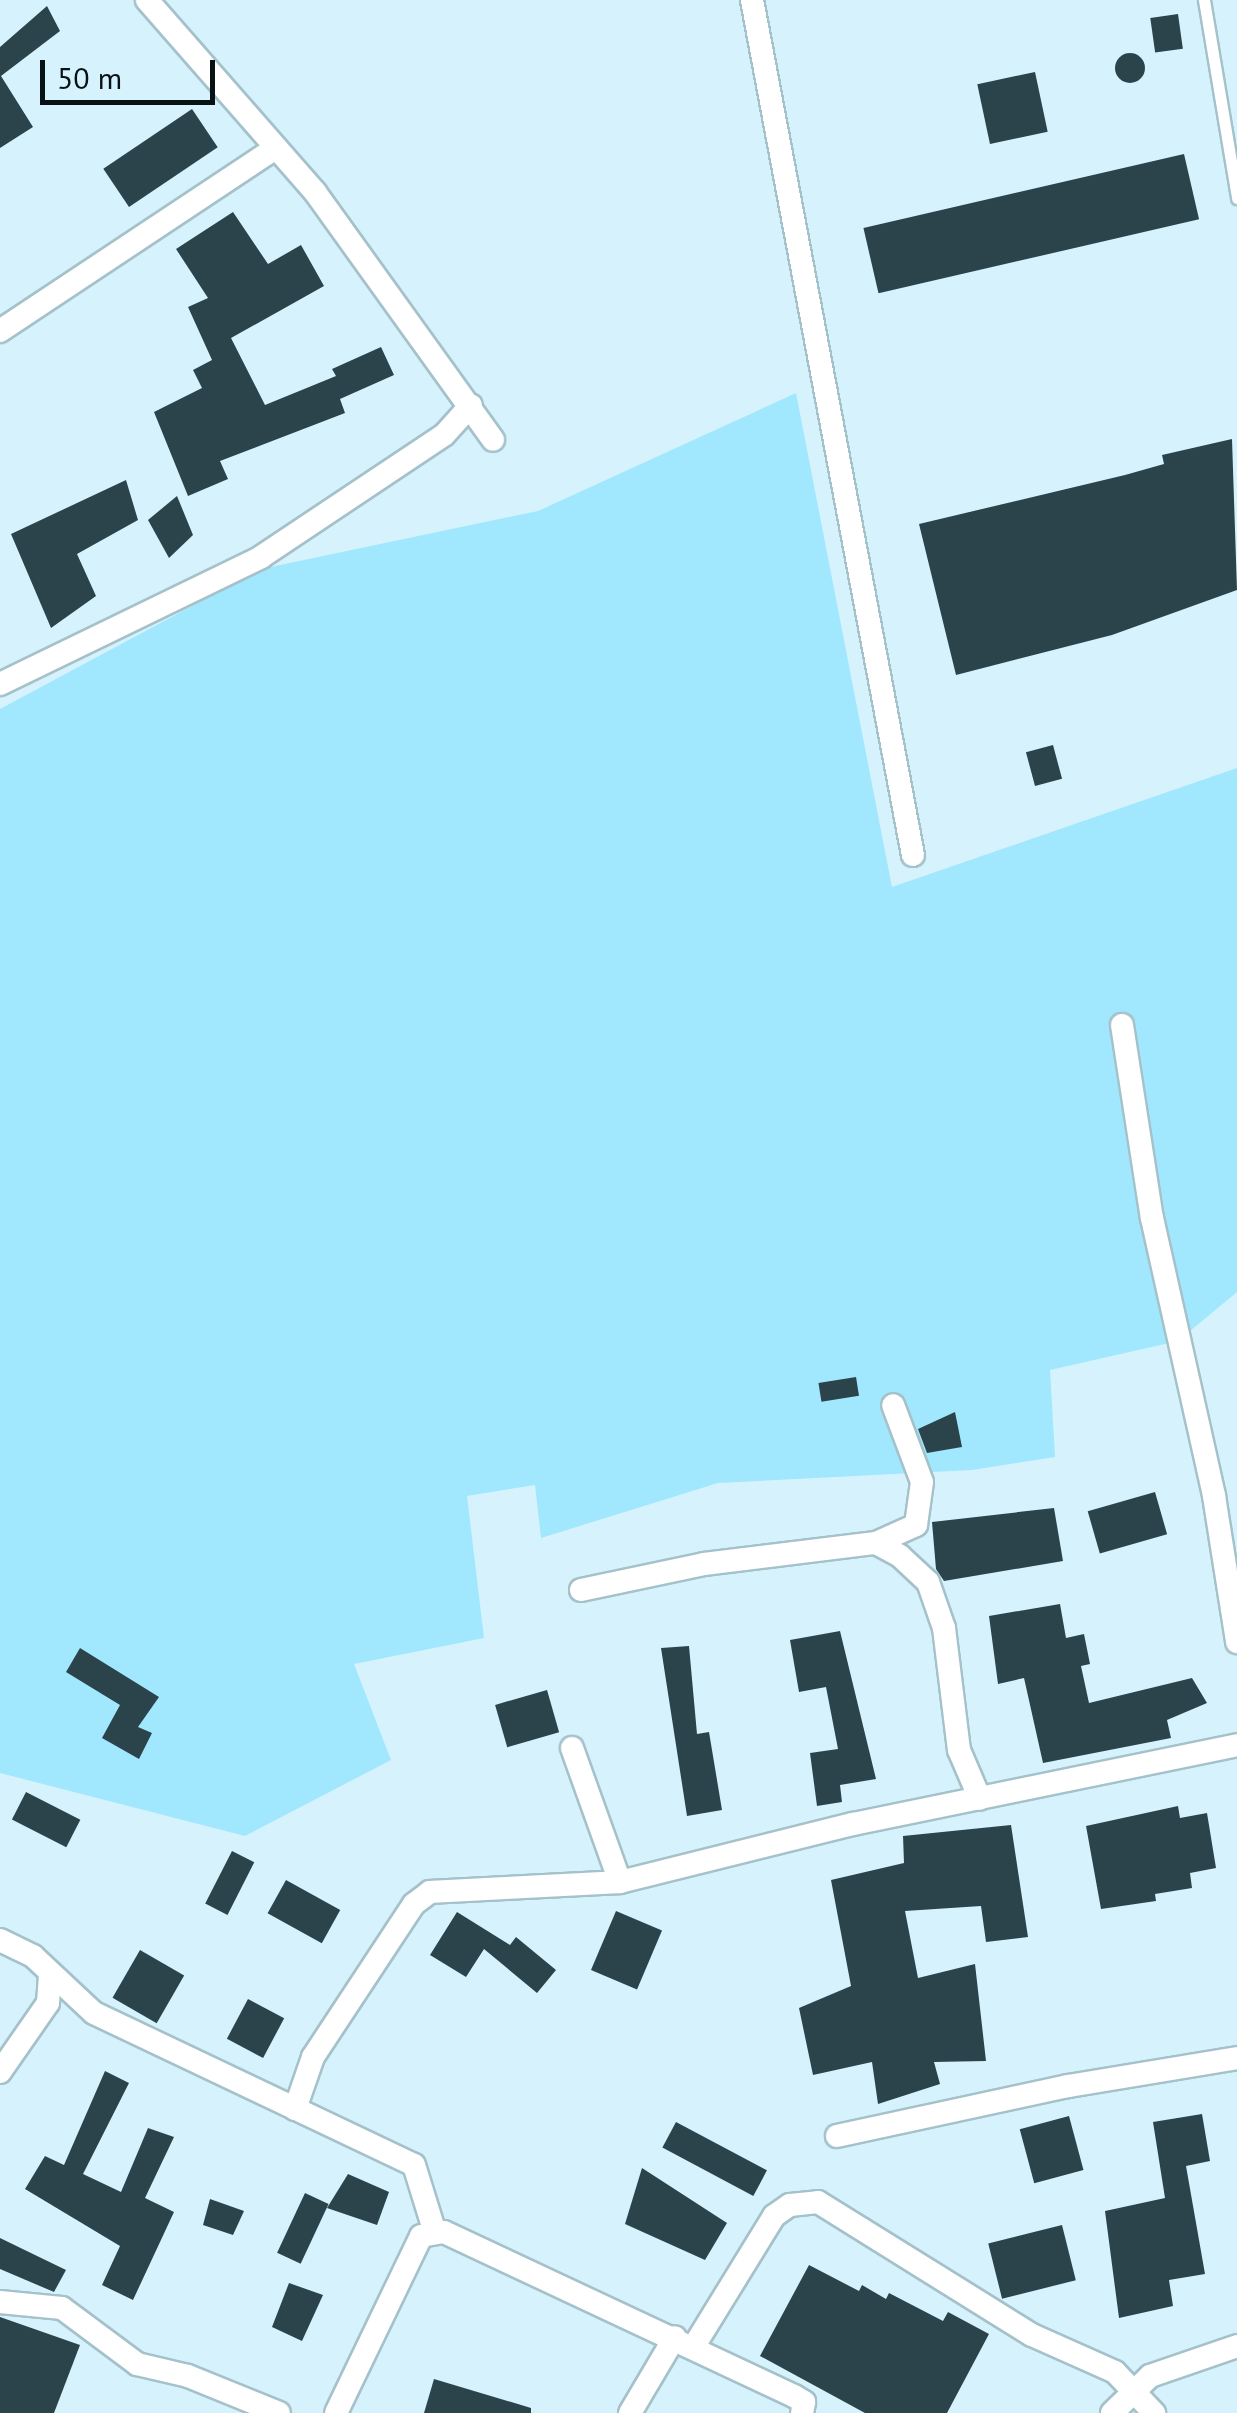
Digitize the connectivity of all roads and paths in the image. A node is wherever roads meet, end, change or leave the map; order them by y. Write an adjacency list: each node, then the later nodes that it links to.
1 (147, 0): 4 (street)
2 (1204, 0): 5 (lane)
3 (756, 1): 10 (street)
4 (275, 148): 6 (street); 7 (street)
5 (1237, 198)
6 (0, 331)
7 (471, 405): 8 (street); 9 (street)
8 (493, 440)
9 (0, 684)
10 (913, 854)
11 (1122, 1025): 15 (street)
12 (893, 1405): 13 (street)
13 (876, 1543): 14 (street); 18 (street)
14 (581, 1590)
15 (1237, 1642)
16 (1237, 1745): 18 (street)
17 (572, 1748): 19 (street)
18 (980, 1800): 19 (street)
19 (620, 1882): 24 (street)
20 (0, 1940): 21 (street)
21 (50, 1973): 23 (street); 24 (street)
22 (1237, 2058): 25 (street)
23 (0, 2072)
24 (295, 2109): 26 (street)
25 (836, 2136)
26 (435, 2233): 28 (street); 32 (street)
27 (0, 2302): 31 (street)
28 (684, 2342): 30 (street); 33 (street); 34 (street)
29 (1237, 2346): 30 (street)
30 (1132, 2389): 35 (street); 36 (street)
31 (279, 2413)
32 (336, 2413)
33 (630, 2413)
34 (802, 2413)
35 (1112, 2413)
36 (1154, 2413)

